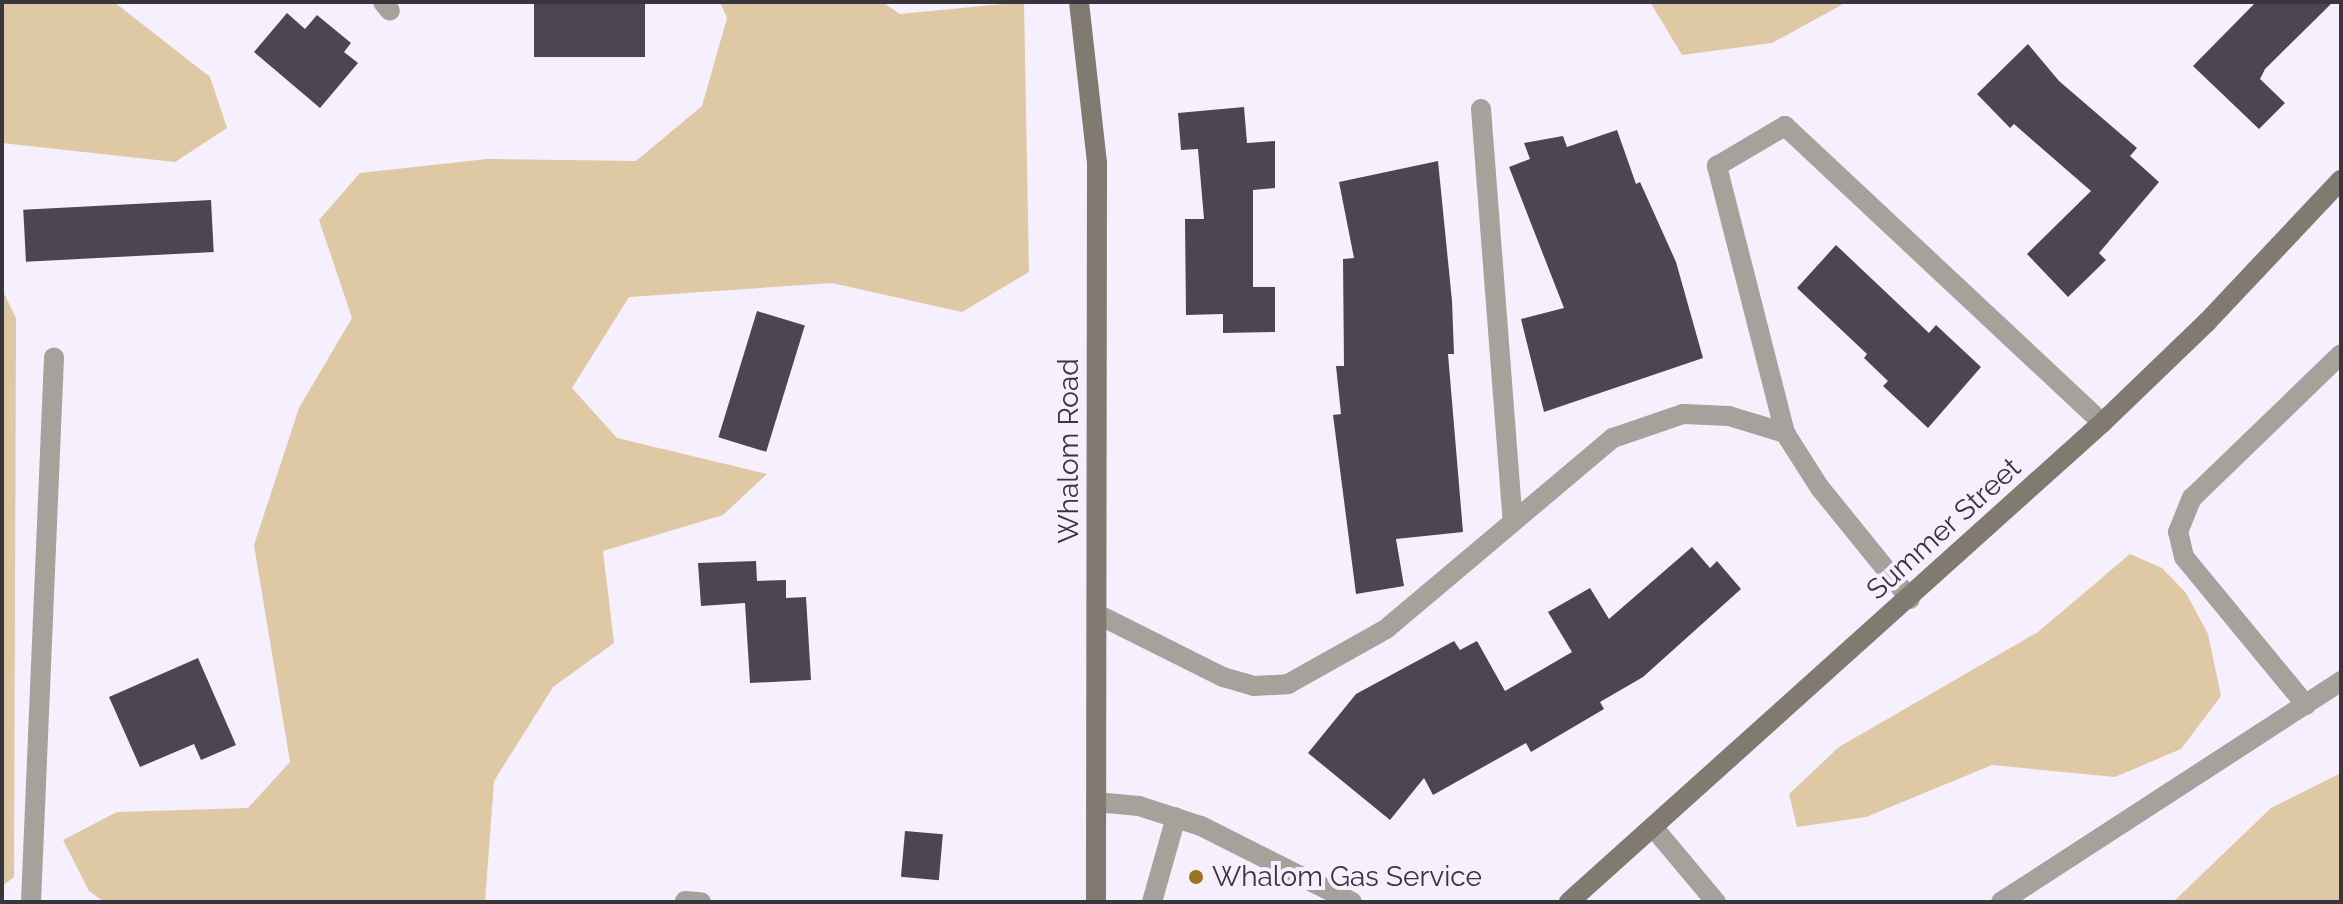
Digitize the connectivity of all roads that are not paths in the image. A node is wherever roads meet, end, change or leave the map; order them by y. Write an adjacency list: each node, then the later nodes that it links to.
1 (1079, 2): 10 (main road, Whalom Road)
2 (1481, 109): 8 (street)
3 (2341, 180): 6 (main road, Summer Street)
4 (2341, 354): 12 (street)
5 (54, 357): 17 (street)
6 (2102, 423): 7 (street); 9 (main road, Summer Street)
7 (1785, 433): 8 (street); 9 (street)
8 (1513, 521): 10 (street)
9 (1910, 599): 15 (main road, Summer Street)
10 (1097, 614): 13 (main road, Whalom Road)
11 (2341, 681): 12 (street)
12 (2306, 705): 22 (street)
13 (1096, 802): 14 (street); 18 (main road, Whalom Road)
14 (1176, 817): 16 (street); 19 (street)
15 (1653, 827): 20 (main road, Summer Street); 21 (street)
16 (1339, 899)
17 (31, 902)
18 (1096, 902)
19 (1152, 902)
20 (1569, 902)
21 (1716, 902)
22 (2001, 902)

